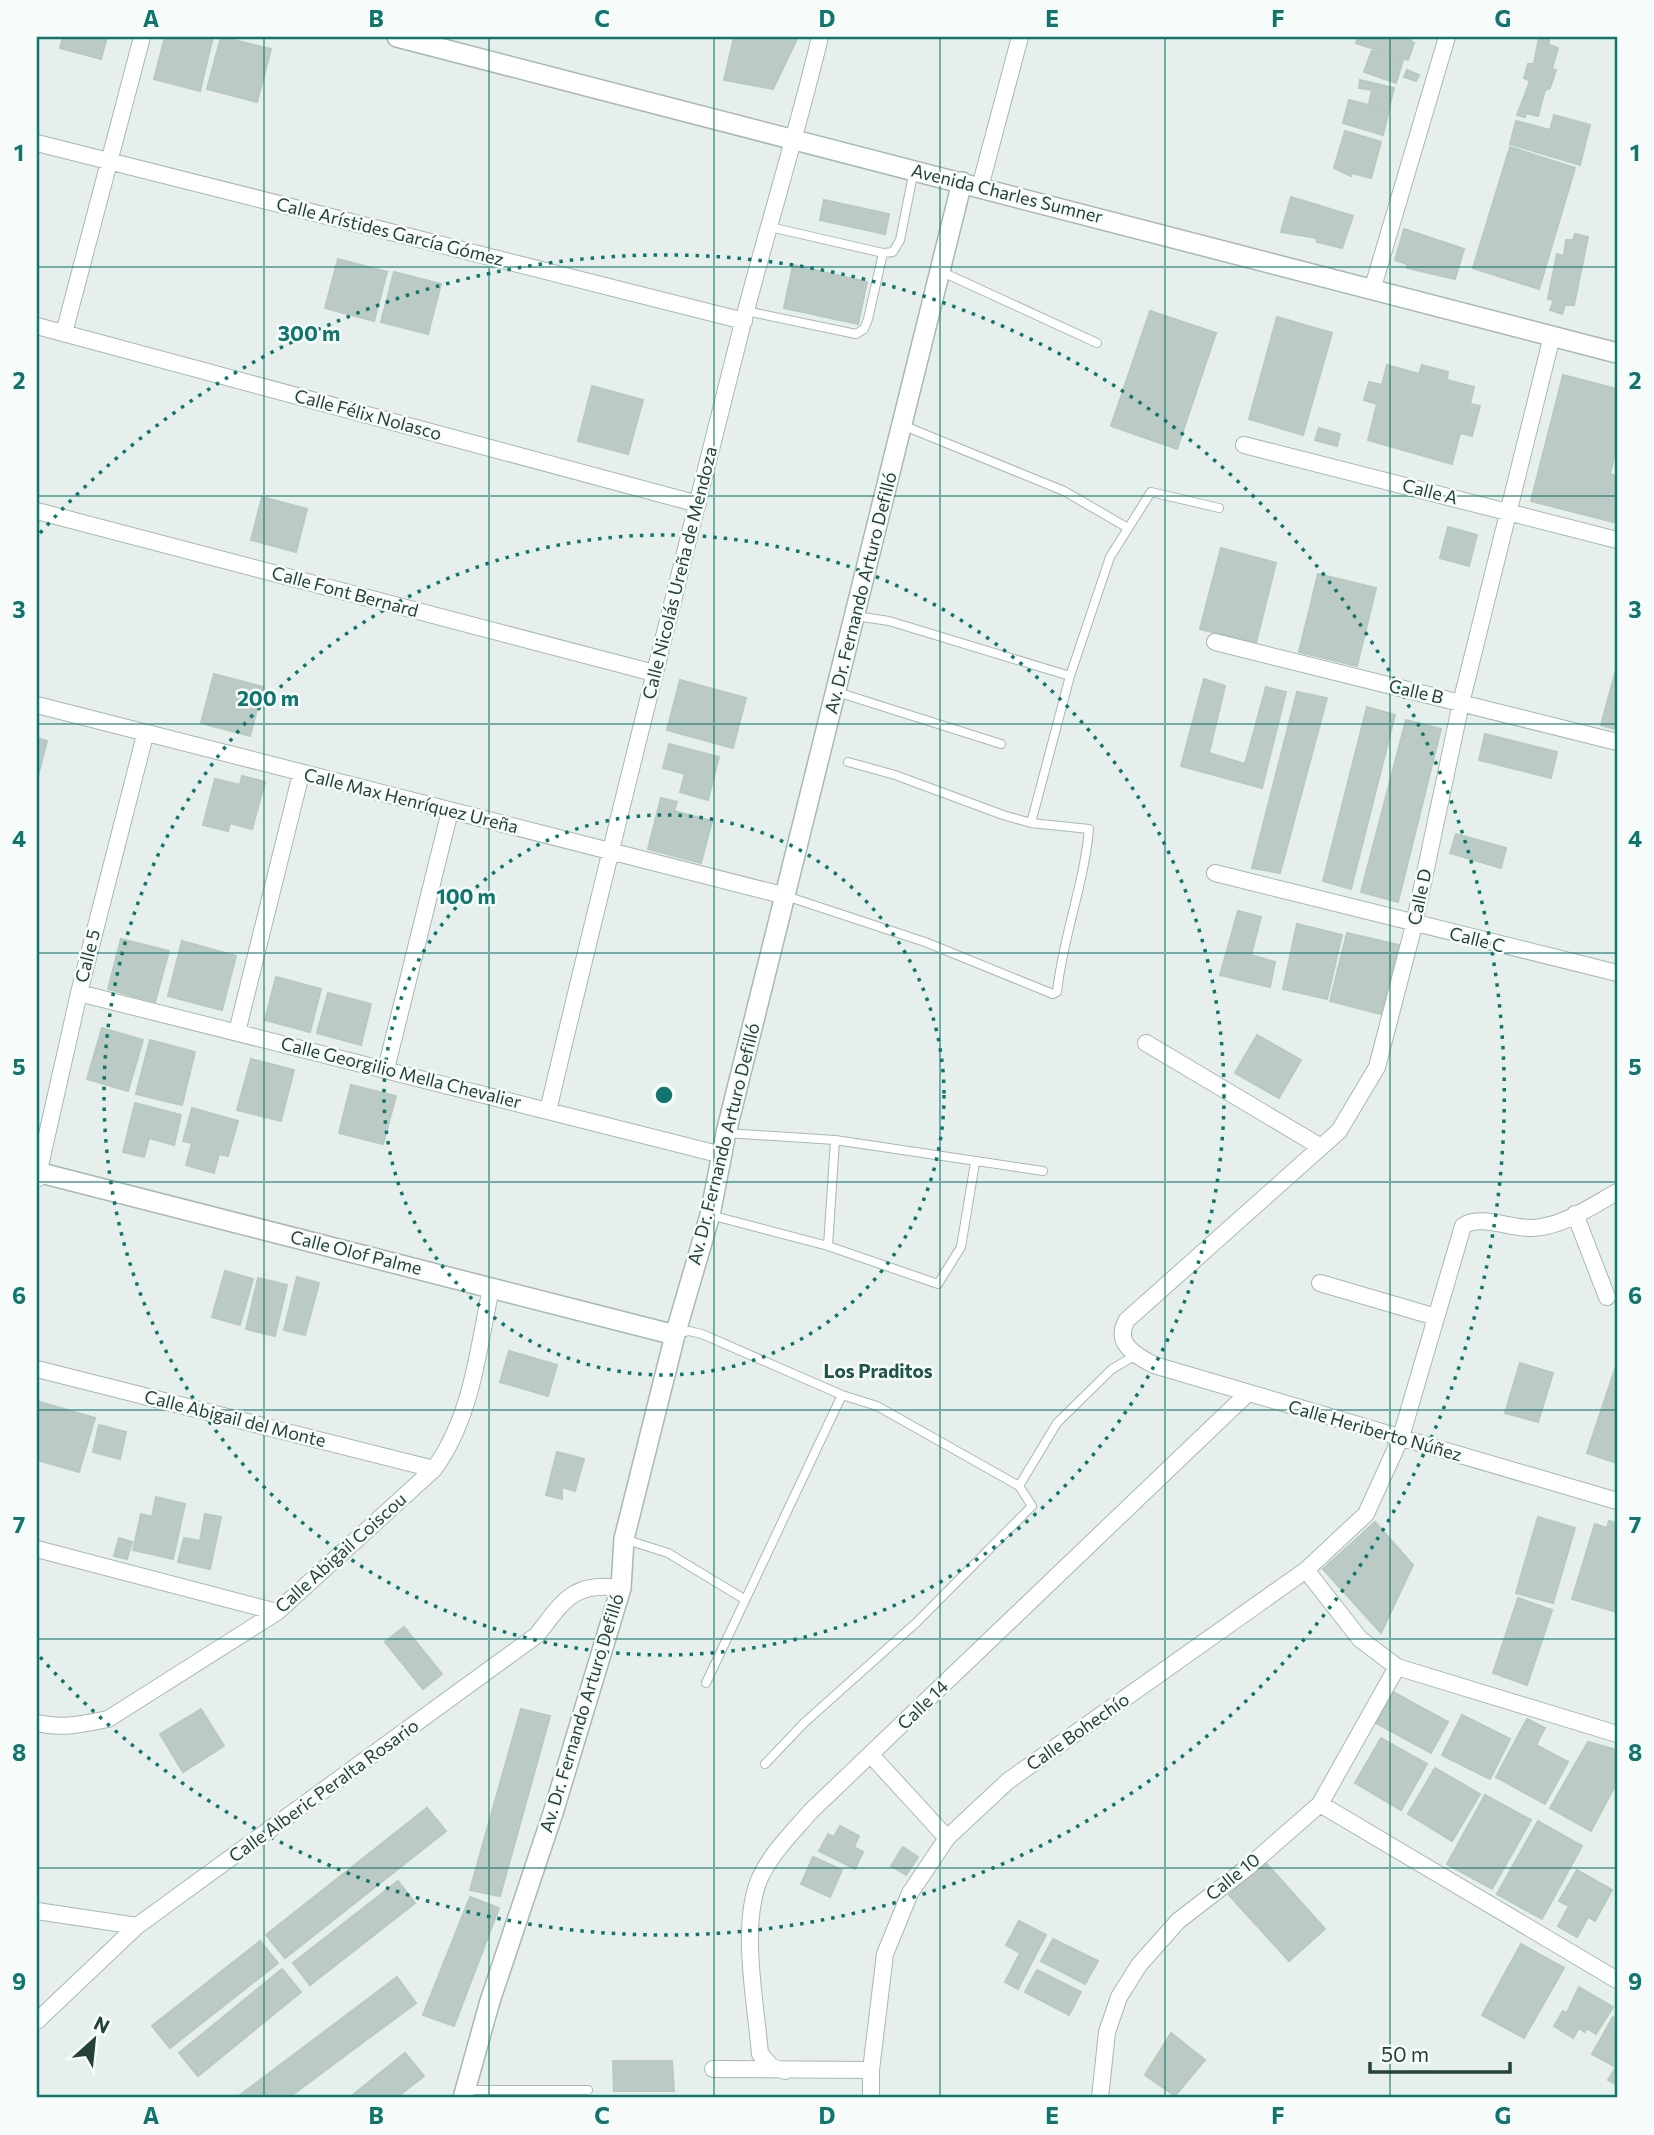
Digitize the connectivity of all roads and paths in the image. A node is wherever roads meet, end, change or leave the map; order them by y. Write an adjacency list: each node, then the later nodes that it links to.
1 (142, 37): 8 (street)
2 (397, 37): 6 (street, Avenida Charles Sumner)
3 (820, 37): 6 (street, Calle Nicolás Ureña de Mendoza)
4 (1020, 37): 10 (street, Av. Dr. Fernando Arturo Defilló)
5 (1447, 37): 14 (street)
6 (795, 141): 9 (street, Avenida Charles Sumner); 11 (street, Calle Nicolás Ureña de Mendoza)
7 (37, 143): 8 (street, Calle Arístides García Gómez)
8 (110, 162): 15 (street, Calle Arístides García Gómez); 17 (street)
9 (914, 170): 10 (street, Avenida Charles Sumner); 12 (lane)
10 (971, 184): 13 (street, Av. Dr. Fernando Arturo Defilló); 14 (street, Avenida Charles Sumner)
11 (770, 227): 12 (lane); 15 (street, Calle Nicolás Ureña de Mendoza)
12 (883, 253): 15 (lane)
13 (940, 271): 19 (lane); 21 (street, Av. Dr. Fernando Arturo Defilló)
14 (1373, 287): 18 (street, Avenida Charles Sumner)
15 (745, 316): 23 (street, Calle Nicolás Ureña de Mendoza)
16 (37, 326): 17 (street, Calle Félix Nolasco)
17 (64, 333): 23 (street, Calle Félix Nolasco)
18 (1552, 336): 20 (street, Avenida Charles Sumner); 26 (street, Calle D)
19 (1097, 343)
20 (1617, 353)
21 (902, 425): 27 (lane); 29 (street, Av. Dr. Fernando Arturo Defilló)
22 (1244, 445): 26 (street, Calle A)
23 (698, 504): 31 (street, Calle Nicolás Ureña de Mendoza)
24 (1219, 508): 27 (lane)
25 (37, 511): 31 (street, Calle Font Bernard)
26 (1511, 513): 28 (street, Calle A); 34 (street, Calle D)
27 (1128, 528): 32 (lane)
28 (1617, 540)
29 (856, 616): 32 (lane); 33 (street, Av. Dr. Fernando Arturo Defilló)
30 (1215, 642): 34 (street, Calle B)
31 (654, 673): 43 (street, Calle Nicolás Ureña de Mendoza)
32 (1070, 676): 42 (lane)
33 (836, 692): 38 (lane); 45 (street, Av. Dr. Fernando Arturo Defilló)
34 (1461, 703): 37 (street, Calle B); 46 (street, Calle D)
35 (37, 705): 36 (street, Calle Max Henríquez Ureña)
36 (145, 735): 40 (street, Calle Max Henríquez Ureña); 48 (street, Calle 5)
37 (1617, 742)
38 (1001, 744)
39 (848, 762): 42 (lane)
40 (301, 774): 41 (street, Calle Max Henríquez Ureña); 49 (street)
41 (450, 811): 43 (street, Calle Max Henríquez Ureña); 51 (street)
42 (1031, 823): 45 (lane)
43 (609, 849): 45 (street, Calle Max Henríquez Ureña); 52 (street, Calle Nicolás Ureña de Mendoza)
44 (1215, 873): 46 (street, Calle C)
45 (786, 896): 53 (street, Av. Dr. Fernando Arturo Defilló)
46 (1414, 925): 47 (street, Calle C); 55 (street, Calle D)
47 (1617, 974)
48 (79, 993): 49 (street, Calle Georgilio Mella Chevalier); 59 (street, Calle 5)
49 (237, 1031): 51 (street, Calle Georgilio Mella Chevalier)
50 (1146, 1043): 55 (street)
51 (386, 1069): 52 (street, Calle Georgilio Mella Chevalier)
52 (548, 1111): 56 (street, Calle Georgilio Mella Chevalier)
53 (726, 1133): 54 (lane); 56 (street, Av. Dr. Fernando Arturo Defilló)
54 (835, 1140): 57 (lane); 63 (lane)
55 (1321, 1147): 69 (street, Calle D)
56 (722, 1155): 62 (street, Av. Dr. Fernando Arturo Defilló)
57 (975, 1163): 58 (lane); 63 (lane)
58 (1043, 1171)
59 (37, 1175): 65 (street, Calle Olof Palme)
60 (1617, 1192): 61 (street)
61 (1575, 1214): 66 (street); 67 (street, Calle Bohechío)
62 (709, 1215): 63 (lane); 68 (street, Av. Dr. Fernando Arturo Defilló)
63 (828, 1246)
64 (1320, 1283): 67 (street)
65 (491, 1288): 68 (street, Calle Olof Palme); 74 (street, Calle Abigail Coiscou)
66 (1606, 1297)
67 (1436, 1317): 73 (street, Calle Bohechío)
68 (675, 1335): 71 (lane); 77 (street, Av. Dr. Fernando Arturo Defilló)
69 (1136, 1355): 72 (street, Calle Heriberto Núñez); 75 (lane)
70 (37, 1369): 74 (street, Calle Abigail del Monte)
71 (842, 1395): 75 (lane); 81 (lane)
72 (1246, 1395): 73 (street, Calle Heriberto Núñez); 87 (street, Calle 14)
73 (1401, 1437): 76 (street, Calle Heriberto Núñez); 79 (street, Calle Bohechío)
74 (434, 1469): 82 (street, Calle Abigail Coiscou)
75 (1019, 1486): 88 (lane)
76 (1617, 1501)
77 (624, 1539): 80 (street, Av. Dr. Fernando Arturo Defilló); 81 (lane)
78 (37, 1549): 82 (street)
79 (1306, 1570): 83 (street); 90 (street, Calle Bohechío)
80 (621, 1588): 92 (street, Calle Alberic Peralta Rosario); 99 (street, Av. Dr. Fernando Arturo Defilló)
81 (744, 1599): 84 (lane)
82 (277, 1612): 85 (street, Calle Abigail Coiscou)
83 (1397, 1667): 86 (street); 89 (street, Calle 10)
84 (706, 1683)
85 (37, 1723)
86 (1617, 1734)
87 (871, 1755): 90 (street); 97 (street, Calle 14)
88 (765, 1764)
89 (1320, 1804): 93 (street); 101 (street, Calle 10)
90 (947, 1838): 96 (street, Calle Bohechío)
91 (37, 1911): 92 (street)
92 (137, 1926): 94 (street, Calle Alberic Peralta Rosario)
93 (1617, 1980)
94 (37, 2021)
95 (713, 2069): 97 (street)
96 (871, 2070): 97 (street); 100 (street, Calle Bohechío)
97 (785, 2071)
98 (587, 2090): 99 (lane)
99 (464, 2094)
100 (871, 2098)
101 (1100, 2098)

